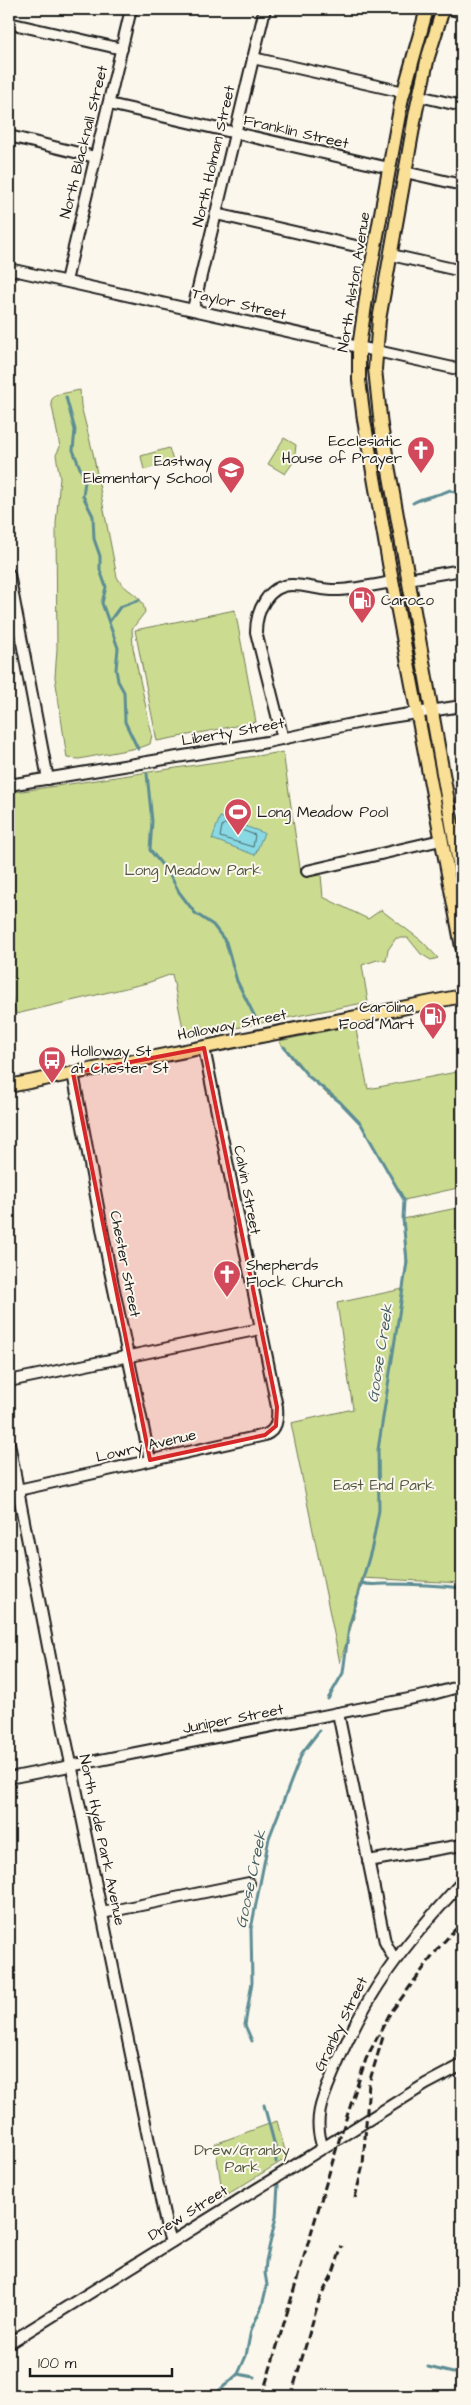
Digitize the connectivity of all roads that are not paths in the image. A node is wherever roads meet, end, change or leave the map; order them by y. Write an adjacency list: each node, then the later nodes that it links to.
1 (131, 9): 8 (street, North Blacknall Street)
2 (265, 9): 9 (street, North Holman Street)
3 (427, 9): 10 (main road, North Alston Avenue)
4 (443, 9): 11 (main road, North Alston Avenue)
5 (449, 9): 6 (street)
6 (462, 12)
7 (9, 23): 8 (street)
8 (122, 48): 12 (street, North Blacknall Street)
9 (253, 58): 10 (street); 14 (street, North Holman Street)
10 (404, 92): 17 (main road, North Alston Avenue)
11 (419, 96): 13 (street); 18 (main road, North Alston Avenue)
12 (109, 104): 14 (street, Franklin Street); 16 (street, North Blacknall Street)
13 (462, 106)
14 (235, 133): 17 (street, Franklin Street); 20 (street, North Holman Street)
15 (9, 136): 16 (street)
16 (95, 157): 25 (street, North Blacknall Street)
17 (389, 168): 27 (main road, North Alston Avenue)
18 (405, 172): 19 (street); 22 (main road, North Alston Avenue)
19 (462, 185)
20 (216, 214): 21 (street); 26 (street, North Holman Street)
21 (356, 246)
22 (390, 254): 24 (street); 28 (main road, North Alston Avenue)
23 (9, 269): 25 (street, Taylor Street)
24 (462, 271)
25 (66, 281): 26 (street, Taylor Street)
26 (193, 309): 27 (street, Taylor Street)
27 (359, 346): 28 (street, Taylor Street); 33 (main road, North Alston Avenue)
28 (375, 350): 29 (street, Taylor Street); 32 (main road, North Alston Avenue)
29 (462, 370)
30 (462, 570): 32 (street)
31 (9, 574): 38 (street)
32 (408, 579): 35 (main road, North Alston Avenue)
33 (392, 582): 36 (main road, North Alston Avenue); 37 (street)
34 (462, 706): 35 (street, Liberty Street)
35 (432, 710): 36 (street, Liberty Street); 40 (main road, North Alston Avenue)
36 (417, 713): 37 (street, Liberty Street); 41 (main road, North Alston Avenue)
37 (283, 739): 38 (street, Liberty Street)
38 (48, 779): 39 (street, Liberty Street)
39 (9, 786)
40 (458, 836): 43 (main road, North Alston Avenue)
41 (442, 840): 42 (street); 44 (main road, North Alston Avenue)
42 (307, 871)
43 (462, 880)
44 (462, 947)
45 (462, 996): 46 (main road, Holloway Street)
46 (204, 1048): 47 (main road, Holloway Street); 49 (street, Calvin Street)
47 (73, 1073): 48 (main road, Holloway Street); 50 (street, Chester Street)
48 (9, 1086)
49 (260, 1329): 50 (street); 52 (street, Calvin Street)
50 (128, 1357): 51 (street); 54 (street, Chester Street)
51 (9, 1381)
52 (276, 1426): 54 (street, Lowry Avenue)
53 (9, 1443): 55 (street, North Hyde Park Avenue)
54 (150, 1460): 55 (street, Lowry Avenue)
55 (18, 1490): 58 (street, North Hyde Park Avenue)
56 (462, 1686): 57 (street, Juniper Street)
57 (338, 1713): 58 (street, Juniper Street); 61 (street)
58 (72, 1766): 59 (street, Juniper Street); 64 (street, North Hyde Park Avenue)
59 (9, 1778)
60 (462, 1845): 61 (street)
61 (368, 1861): 65 (street)
62 (462, 1882): 65 (street, Granby Street)
63 (250, 1883): 64 (street)
64 (102, 1913): 68 (street, North Hyde Park Avenue)
65 (394, 1959): 67 (street, Granby Street)
66 (462, 2065): 67 (street, Drew Street)
67 (323, 2148): 68 (street, Drew Street)
68 (171, 2242): 69 (street, Drew Street)
69 (9, 2343)

